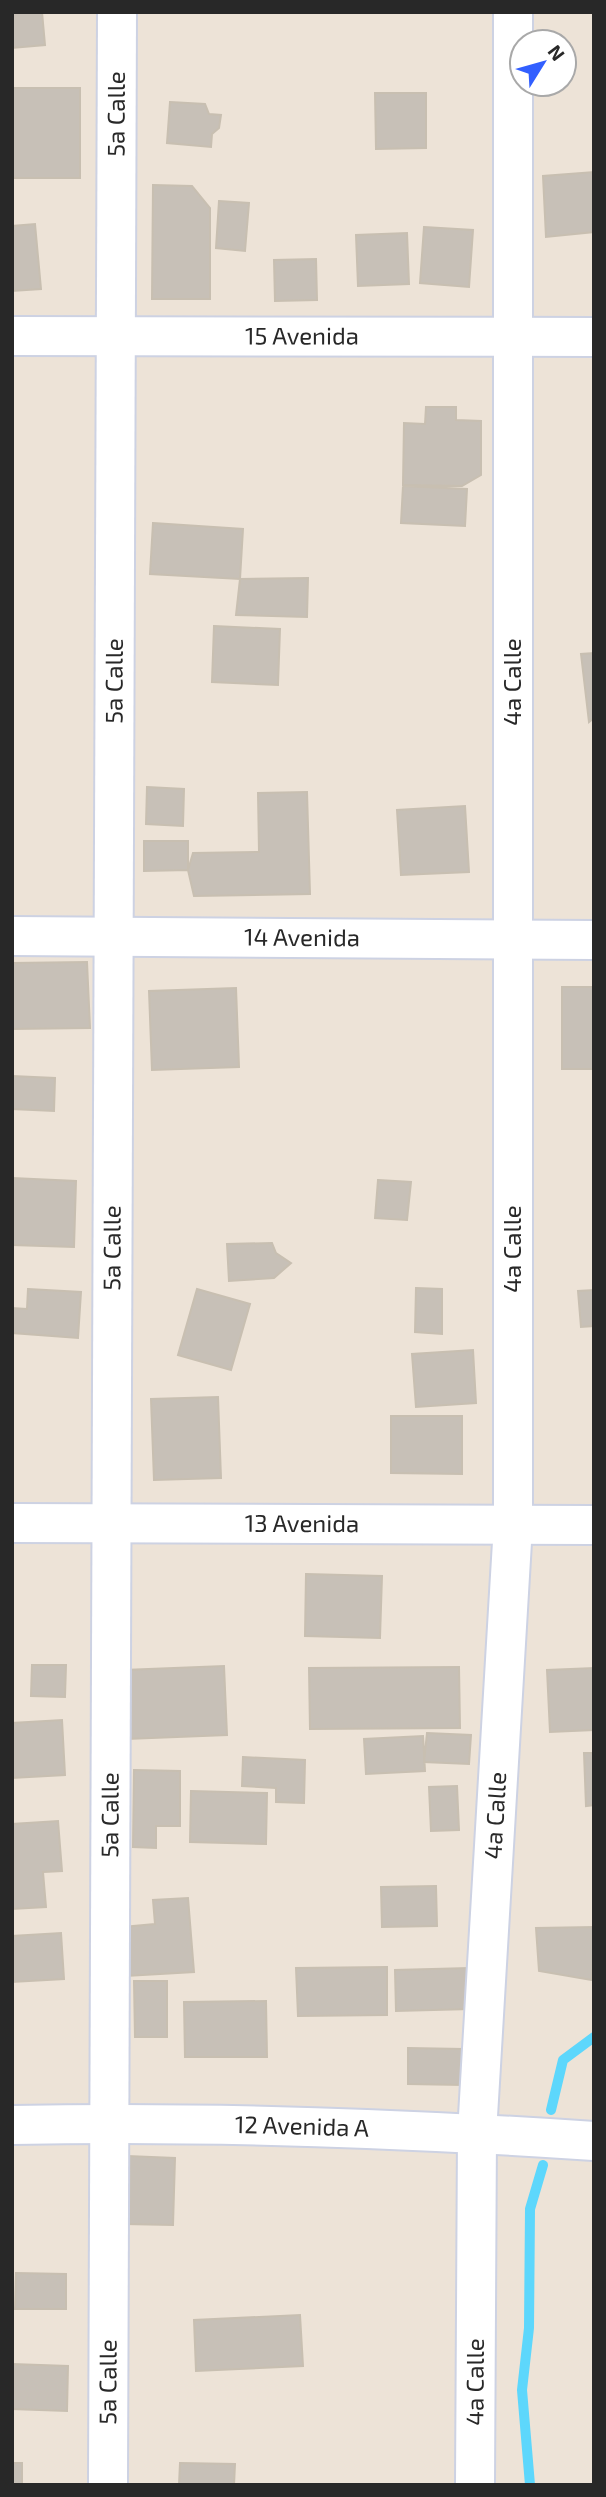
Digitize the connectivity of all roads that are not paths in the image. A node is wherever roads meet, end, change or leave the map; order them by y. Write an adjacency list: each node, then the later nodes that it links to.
1 (117, 12): 4 (street, 5a Calle)
2 (513, 12): 5 (street, 4a Calle)
3 (12, 336): 4 (street, 15 Avenida)
4 (116, 336): 5 (street, 15 Avenida); 8 (street, 5a Calle)
5 (513, 337): 6 (street, 15 Avenida); 9 (street, 4a Calle)
6 (594, 337)
7 (12, 936): 8 (street, 14 Avenida)
8 (114, 937): 9 (street, 14 Avenida); 12 (street, 5a Calle)
9 (513, 939): 10 (street, 14 Avenida); 13 (street, 4a Calle)
10 (594, 940)
11 (12, 1523): 12 (street, 13 Avenida)
12 (111, 1523): 13 (street, 13 Avenida); 15 (street, 5a Calle)
13 (513, 1525): 14 (street, 13 Avenida); 17 (street, 4a Calle)
14 (594, 1525)
15 (109, 2123): 16 (street, 12 Avenida A); 17 (street, 12 Avenida A); 19 (street, 5a Calle)
16 (12, 2125)
17 (477, 2133): 18 (street, 12 Avenida A); 20 (street, 4a Calle)
18 (594, 2141)
19 (108, 2485)
20 (475, 2485)

